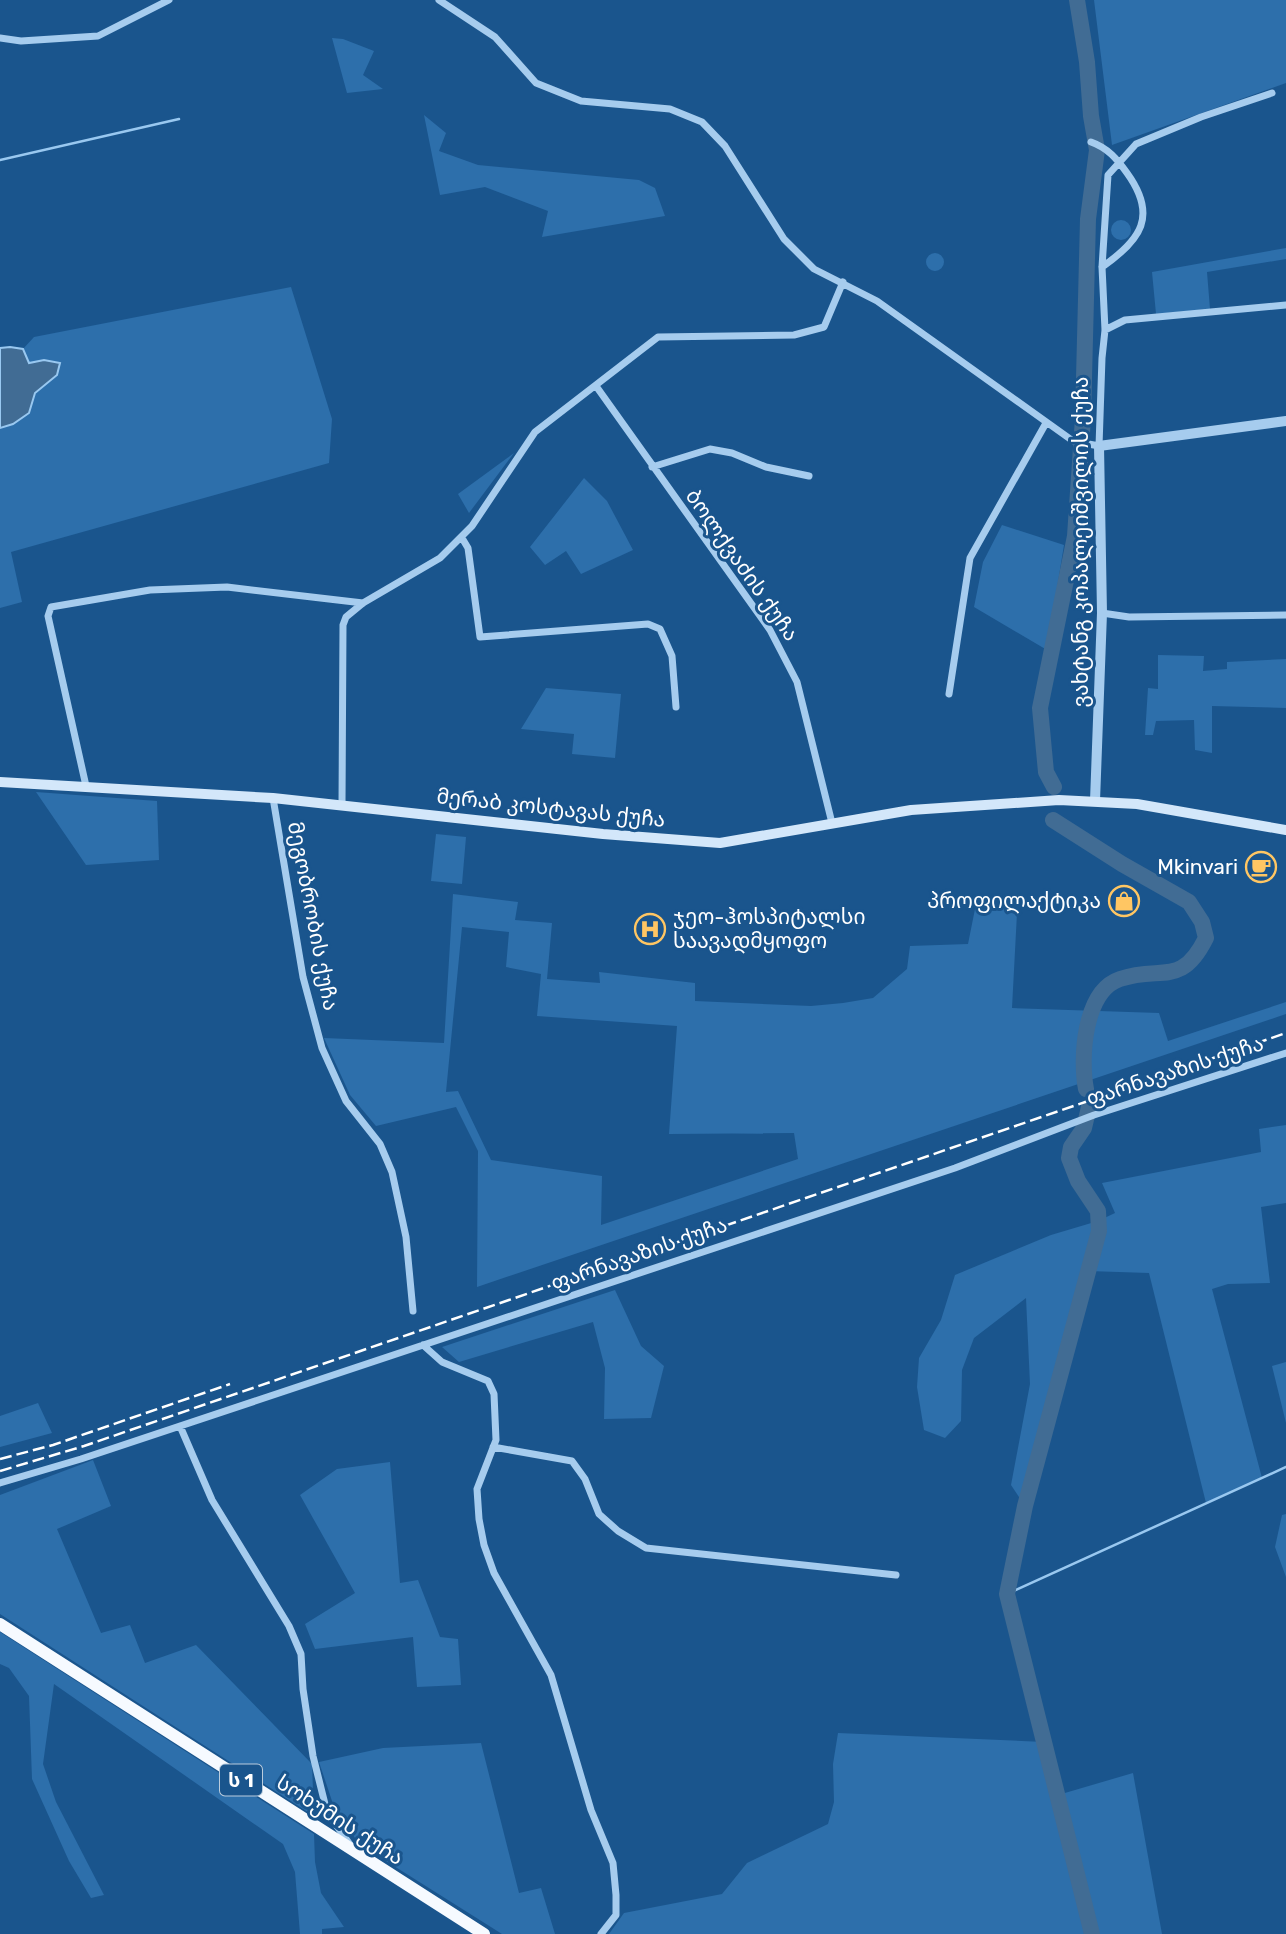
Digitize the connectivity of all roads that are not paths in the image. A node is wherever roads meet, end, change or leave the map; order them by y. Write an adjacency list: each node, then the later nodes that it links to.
1 (169, 0): 3 (street)
2 (439, 0): 8 (street)
3 (0, 38)
4 (1272, 93): 6 (street)
5 (1091, 142): 6 (street)
6 (1118, 161): 7 (street, ვახტანგ კოპალეიშვილის ქუჩა); 7 (street)
7 (1102, 267): 10 (street, ვახტანგ კოპალეიშვილის ქუჩა)
8 (843, 282): 11 (street); 13 (street)
9 (1286, 305): 10 (street)
10 (1105, 331): 14 (street, ვახტანგ კოპალეიშვილის ქუჩა)
11 (596, 386): 15 (street, ბოლქვაძის ქუჩა); 17 (street)
12 (1286, 421): 14 (street)
13 (1046, 423): 14 (street); 21 (street)
14 (1099, 446): 19 (street, ვახტანგ კოპალეიშვილის ქუჩა)
15 (652, 467): 16 (street); 28 (street, ბოლქვაძის ქუჩა)
16 (809, 476)
17 (462, 538): 18 (street); 22 (street)
18 (363, 603): 24 (street); 27 (street)
19 (1102, 613): 20 (street); 26 (street, ვახტანგ კოპალეიშვილის ქუჩა)
20 (1286, 615)
21 (949, 694)
22 (676, 707)
23 (0, 782): 24 (main road, მერაბ კოსტავას ქუჩა)
24 (86, 786): 25 (main road, მერაბ კოსტავას ქუჩა)
25 (273, 798): 27 (main road, მერაბ კოსტავას ქუჩა); 31 (street, მეგობრობის ქუჩა)
26 (1095, 801): 28 (main road, მერაბ კოსტავას ქუჩა); 29 (main road, მერაბ კოსტავას ქუჩა)
27 (342, 805): 28 (main road, მერაბ კოსტავას ქუჩა)
28 (832, 823)
29 (1286, 830)
30 (1286, 1052): 32 (street, ფარნავაზის ქუჩა)
31 (413, 1311)
32 (423, 1345): 33 (street, ფარნავაზის ქუჩა); 34 (street)
33 (180, 1426): 35 (street, ფარნავაზის ქუჩა); 38 (street)
34 (493, 1447): 36 (street); 40 (street)
35 (0, 1483)
36 (896, 1575)
37 (0, 1624): 38 (highway, სოხუმის ქუჩა / ს 1)
38 (358, 1855): 39 (highway, სოხუმის ქუჩა / ს 1)
39 (484, 1934)
40 (601, 1934)

